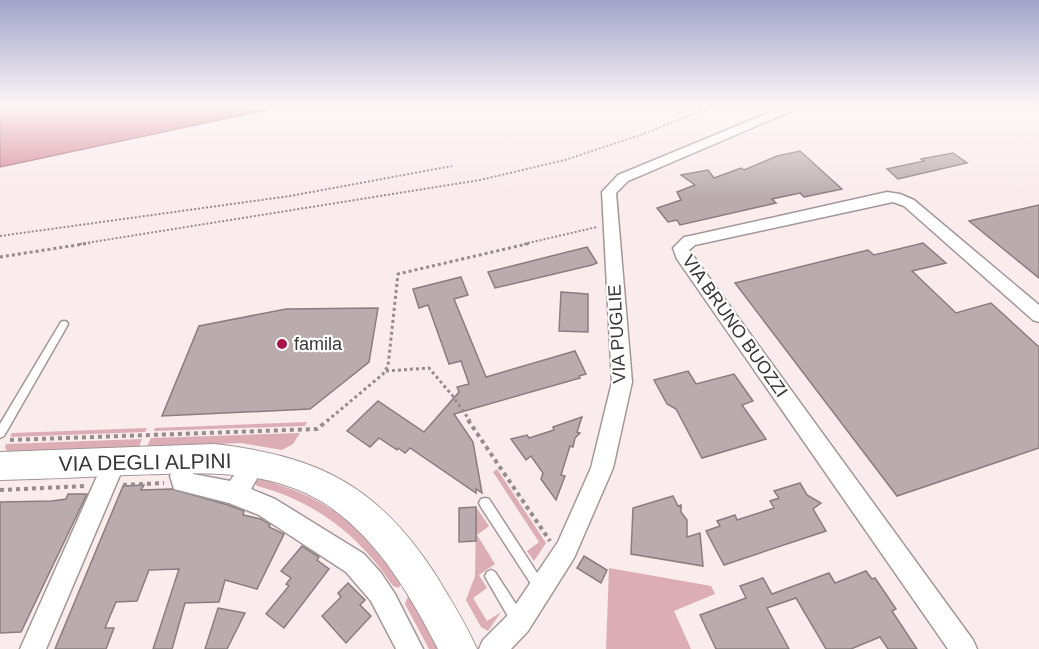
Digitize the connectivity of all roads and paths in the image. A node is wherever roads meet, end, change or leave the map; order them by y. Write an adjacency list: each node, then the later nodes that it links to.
1 (636, 136): 6 (path)
2 (724, 136): 4 (street, VIA PUGLIE)
3 (452, 166): 5 (path)
4 (610, 224): 9 (path); 21 (street, VIA PUGLIE)
5 (0, 236)
6 (0, 257)
7 (1039, 315): 27 (street, VIA BRUNO BUOZZI)
8 (64, 324): 10 (lane)
9 (385, 371): 10 (path); 19 (path)
10 (3, 446): 13 (street, VIA DEGLI ALPINI)
11 (255, 463): 12 (street, VIA DEGLI ALPINI); 16 (street); 25 (street, VIA DEGLI ALPINI)
12 (186, 470): 13 (street, VIA DEGLI ALPINI); 13 (path); 16 (street)
13 (115, 473): 23 (street)
14 (94, 486): 15 (path)
15 (0, 490)
16 (235, 494): 24 (street)
17 (485, 503): 21 (lane)
18 (555, 536): 19 (path)
19 (551, 542): 21 (path)
20 (491, 576): 22 (lane)
21 (536, 581): 22 (street, VIA PUGLIE)
22 (519, 621): 26 (street, VIA PUGLIE)
23 (33, 649)
24 (410, 649)
25 (458, 649)
26 (492, 649)
27 (964, 649)

